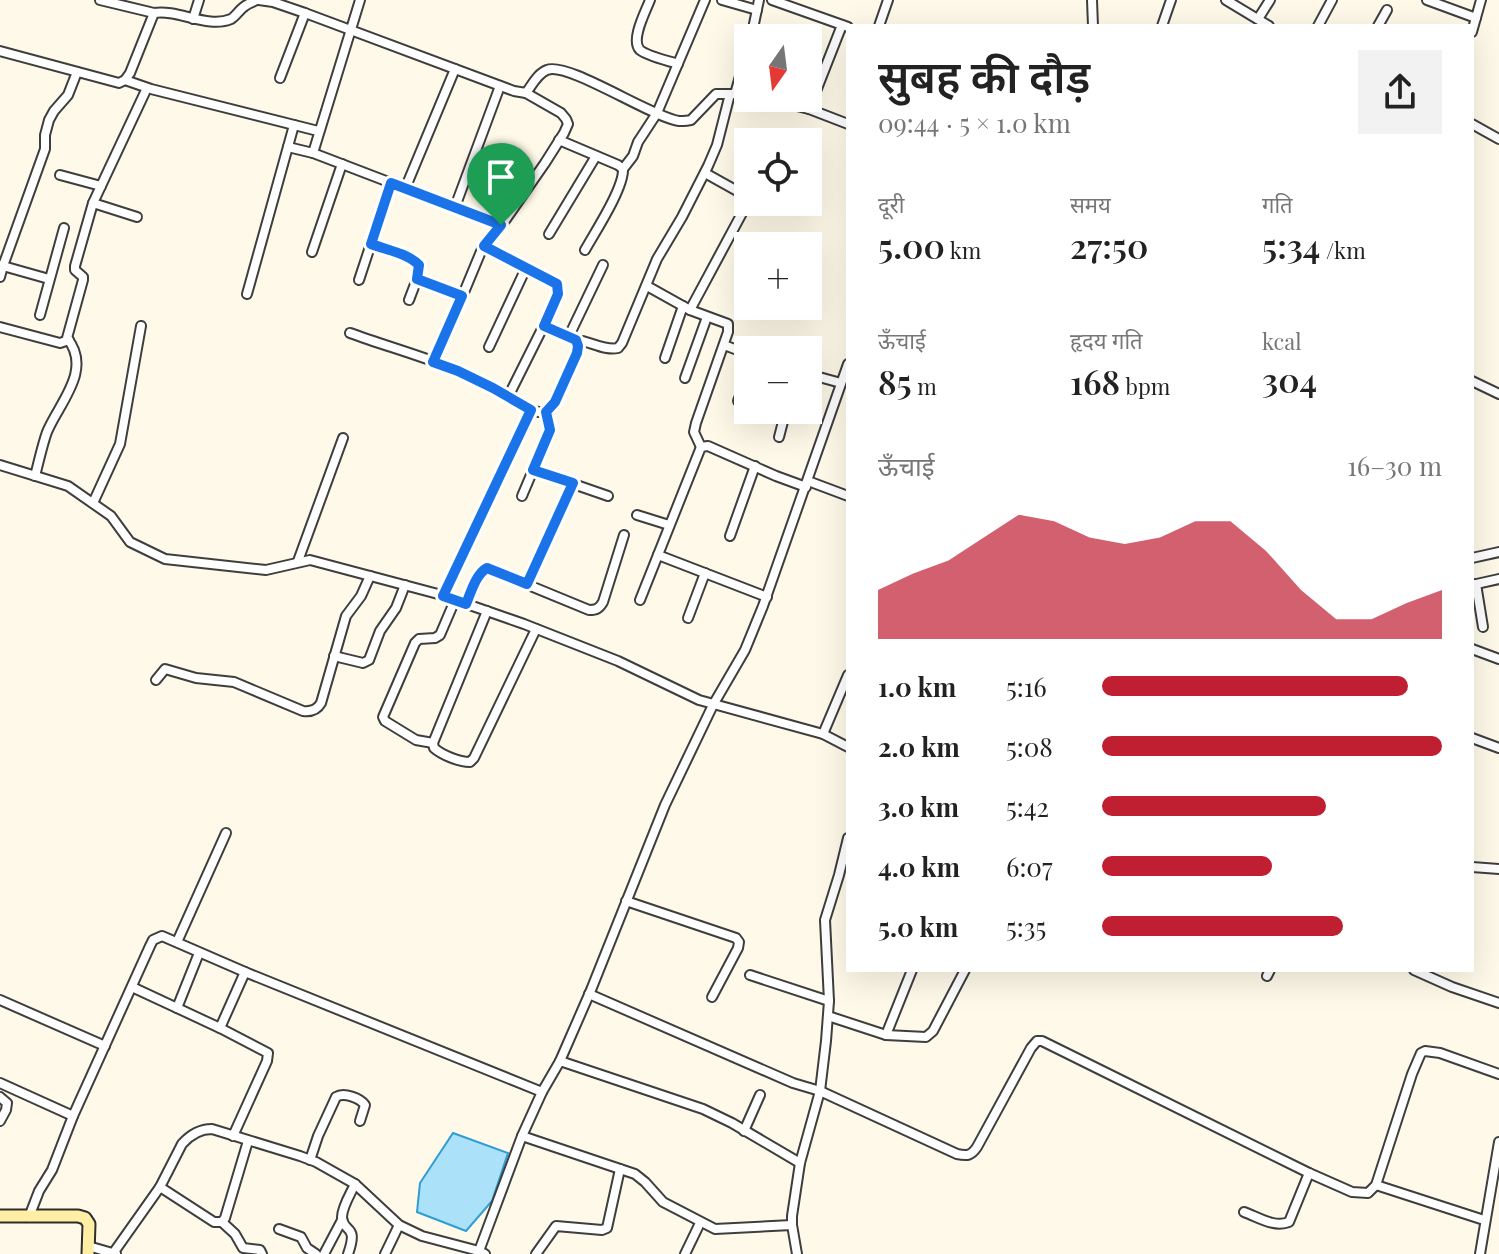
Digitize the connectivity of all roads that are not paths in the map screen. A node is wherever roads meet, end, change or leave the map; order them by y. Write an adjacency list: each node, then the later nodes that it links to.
1 (100, 0): 19 (street)
2 (199, 0): 22 (street)
3 (258, 0): 20 (street); 22 (street)
4 (360, 0): 32 (street)
5 (650, 0): 34 (street)
6 (705, 0): 34 (street)
7 (722, 0): 17 (street)
8 (772, 0): 31 (street)
9 (888, 0): 24 (street)
10 (1092, 0): 25 (street)
11 (1171, 0): 26 (street)
12 (1226, 0): 23 (street)
13 (1270, 0): 23 (street)
14 (1332, 0): 28 (street)
15 (1427, 0): 21 (street)
16 (1481, 0): 21 (street)
17 (758, 5)
18 (1387, 10): 29 (street)
19 (154, 13): 22 (street); 39 (street)
20 (305, 13): 32 (street); 37 (street)
21 (1476, 18): 30 (street)
22 (193, 19)
23 (1258, 19): 27 (street)
24 (880, 24)
25 (1093, 24)
26 (1163, 24)
27 (1266, 24)
28 (1319, 24)
29 (1379, 24)
30 (1474, 25)
31 (845, 26): 38 (street)
32 (351, 30): 35 (street); 50 (street)
33 (0, 51): 36 (street)
34 (678, 64): 46 (street)
35 (455, 69): 40 (street); 62 (street)
36 (77, 72): 39 (street); 76 (street)
37 (280, 78)
38 (822, 79)
39 (125, 80): 41 (street)
40 (500, 86): 43 (street); 65 (street)
41 (147, 88): 48 (street); 61 (street)
42 (734, 91): 44 (street)
43 (526, 93): 46 (street); 52 (street)
44 (733, 94): 46 (street); 58 (street)
45 (817, 112): 47 (street)
46 (657, 113): 57 (street)
47 (846, 123)
48 (294, 125): 50 (street); 53 (street)
49 (1474, 125): 51 (street)
50 (318, 131): 54 (street)
51 (1499, 139)
52 (559, 140): 55 (street); 68 (street)
53 (288, 147): 54 (street); 83 (street)
54 (313, 153): 56 (street)
55 (596, 156): 57 (street); 70 (street)
56 (342, 164): 60 (street); 74 (street)
57 (623, 169): 73 (street)
58 (705, 173): 63 (street); 82 (street)
59 (60, 175): 61 (street)
60 (391, 183): 62 (street); 71 (street)
61 (101, 186): 64 (street)
62 (405, 189): 65 (street)
63 (734, 191)
64 (93, 203): 67 (street); 94 (street)
65 (455, 207): 68 (street)
66 (739, 216): 86 (street)
67 (137, 217)
68 (501, 225): 72 (street)
69 (64, 228): 79 (street)
70 (549, 234)
71 (371, 244): 80 (street); 81 (street)
72 (484, 246): 77 (street); 84 (street)
73 (585, 250)
74 (312, 252)
75 (603, 265): 93 (street)
76 (2, 266): 78 (street); 79 (street)
77 (526, 268): 90 (street); 96 (street)
78 (0, 277)
79 (49, 279): 87 (street)
80 (417, 279): 84 (street); 85 (street)
81 (359, 280)
82 (647, 286): 86 (street); 93 (street)
83 (247, 294)
84 (462, 296): 99 (street)
85 (409, 300)
86 (686, 308): 88 (street); 98 (street)
87 (40, 315)
88 (707, 317): 95 (street); 101 (street)
89 (141, 326): 122 (street)
90 (544, 326): 93 (street); 106 (street)
91 (0, 327): 94 (street)
92 (350, 333): 99 (street)
93 (573, 338): 108 (street)
94 (69, 340): 116 (street)
95 (724, 345): 97 (street); 112 (street)
96 (489, 347)
97 (734, 349)
98 (665, 358)
99 (433, 362): 106 (street)
100 (846, 369): 104 (street)
101 (685, 378)
102 (822, 378): 104 (street)
103 (1474, 382): 105 (street)
104 (841, 383): 118 (street)
105 (1499, 394)
106 (508, 397): 107 (street)
107 (531, 410): 108 (street); 137 (street)
108 (546, 412): 115 (street)
109 (782, 424): 110 (street)
110 (779, 437)
111 (343, 438): 130 (street)
112 (701, 447): 114 (street); 124 (street)
113 (0, 465): 116 (street)
114 (755, 466): 118 (street); 126 (street)
115 (533, 470): 117 (street); 120 (street)
116 (35, 476): 122 (street)
117 (573, 483): 121 (street); 134 (street)
118 (807, 484): 119 (street); 138 (street)
119 (846, 495)
120 (522, 496)
121 (608, 496)
122 (93, 503): 130 (street)
123 (637, 515): 124 (street)
124 (669, 525): 128 (street)
125 (624, 535): 134 (street)
126 (730, 536)
127 (1499, 552): 129 (street)
128 (658, 555): 131 (street); 140 (street)
129 (1474, 558)
130 (298, 561): 132 (street)
131 (705, 573): 138 (street); 143 (street)
132 (370, 576): 136 (street); 147 (street)
133 (1499, 579): 135 (street)
134 (527, 584): 141 (street)
135 (1474, 584): 144 (street)
136 (405, 585): 137 (street); 147 (street)
137 (443, 596): 139 (street)
138 (767, 597): 151 (street)
139 (455, 600): 141 (street); 154 (street)
140 (640, 600)
141 (466, 604): 142 (street)
142 (487, 611): 145 (street); 154 (street)
143 (688, 618)
144 (1483, 627)
145 (536, 629): 151 (street); 154 (street)
146 (1474, 650): 148 (street)
147 (334, 656): 149 (street)
148 (1499, 659)
149 (156, 680)
150 (846, 680): 152 (street)
151 (713, 705): 152 (street); 161 (street)
152 (823, 734): 155 (street)
153 (1474, 739): 156 (street)
154 (433, 743)
155 (846, 746)
156 (1499, 748)
157 (226, 833): 162 (street)
158 (846, 847): 173 (street)
159 (1474, 867): 160 (street)
160 (1499, 869)
161 (626, 901): 170 (street); 171 (street)
162 (177, 942): 163 (street); 169 (street)
163 (199, 953): 164 (street); 175 (street)
164 (245, 972): 177 (street); 184 (street)
165 (911, 972): 178 (street)
166 (964, 972): 178 (street)
167 (1418, 972): 174 (street)
168 (750, 975): 173 (street)
169 (132, 987): 175 (street); 179 (street)
170 (589, 994): 180 (street); 183 (street)
171 (712, 997)
172 (0, 1000): 179 (street)
173 (829, 1001): 176 (street)
174 (1499, 1003)
175 (177, 1008): 177 (street)
176 (828, 1016): 178 (street); 183 (street)
177 (220, 1028): 191 (street)
178 (886, 1035)
179 (105, 1046): 187 (street)
180 (560, 1061): 184 (street); 190 (street)
181 (1499, 1074): 200 (street)
182 (0, 1083): 187 (street)
183 (820, 1091): 196 (street); 198 (street)
184 (542, 1092): 192 (street)
185 (760, 1095): 190 (street)
186 (0, 1097): 188 (street)
187 (73, 1116): 204 (street)
188 (0, 1121)
189 (360, 1121): 195 (street)
190 (744, 1131): 196 (street)
191 (233, 1136): 193 (street); 201 (street)
192 (522, 1136): 197 (street); 213 (street)
193 (248, 1141): 195 (street); 207 (street)
194 (1499, 1144): 206 (street)
195 (310, 1160): 199 (street)
196 (800, 1163): 210 (street)
197 (620, 1169): 208 (street); 220 (street)
198 (1309, 1173): 200 (street); 202 (street)
199 (355, 1184): 205 (street); 209 (street)
200 (1376, 1185): 206 (street)
201 (160, 1187): 207 (street); 214 (street)
202 (1244, 1212)
203 (0, 1216): 204 (street)
204 (29, 1217): 212 (street)
205 (342, 1220): 217 (street); 218 (street)
206 (1484, 1220): 223 (street)
207 (222, 1222): 215 (street)
208 (700, 1223): 210 (street); 221 (street)
209 (399, 1225): 213 (street); 219 (street)
210 (792, 1225): 222 (street)
211 (279, 1229): 216 (street)
212 (88, 1250): 214 (street)
213 (482, 1252)
214 (116, 1253)
215 (262, 1254)
216 (316, 1254)
217 (324, 1254)
218 (348, 1254)
219 (385, 1254)
220 (536, 1254)
221 (685, 1254)
222 (797, 1254)
223 (1480, 1254)

